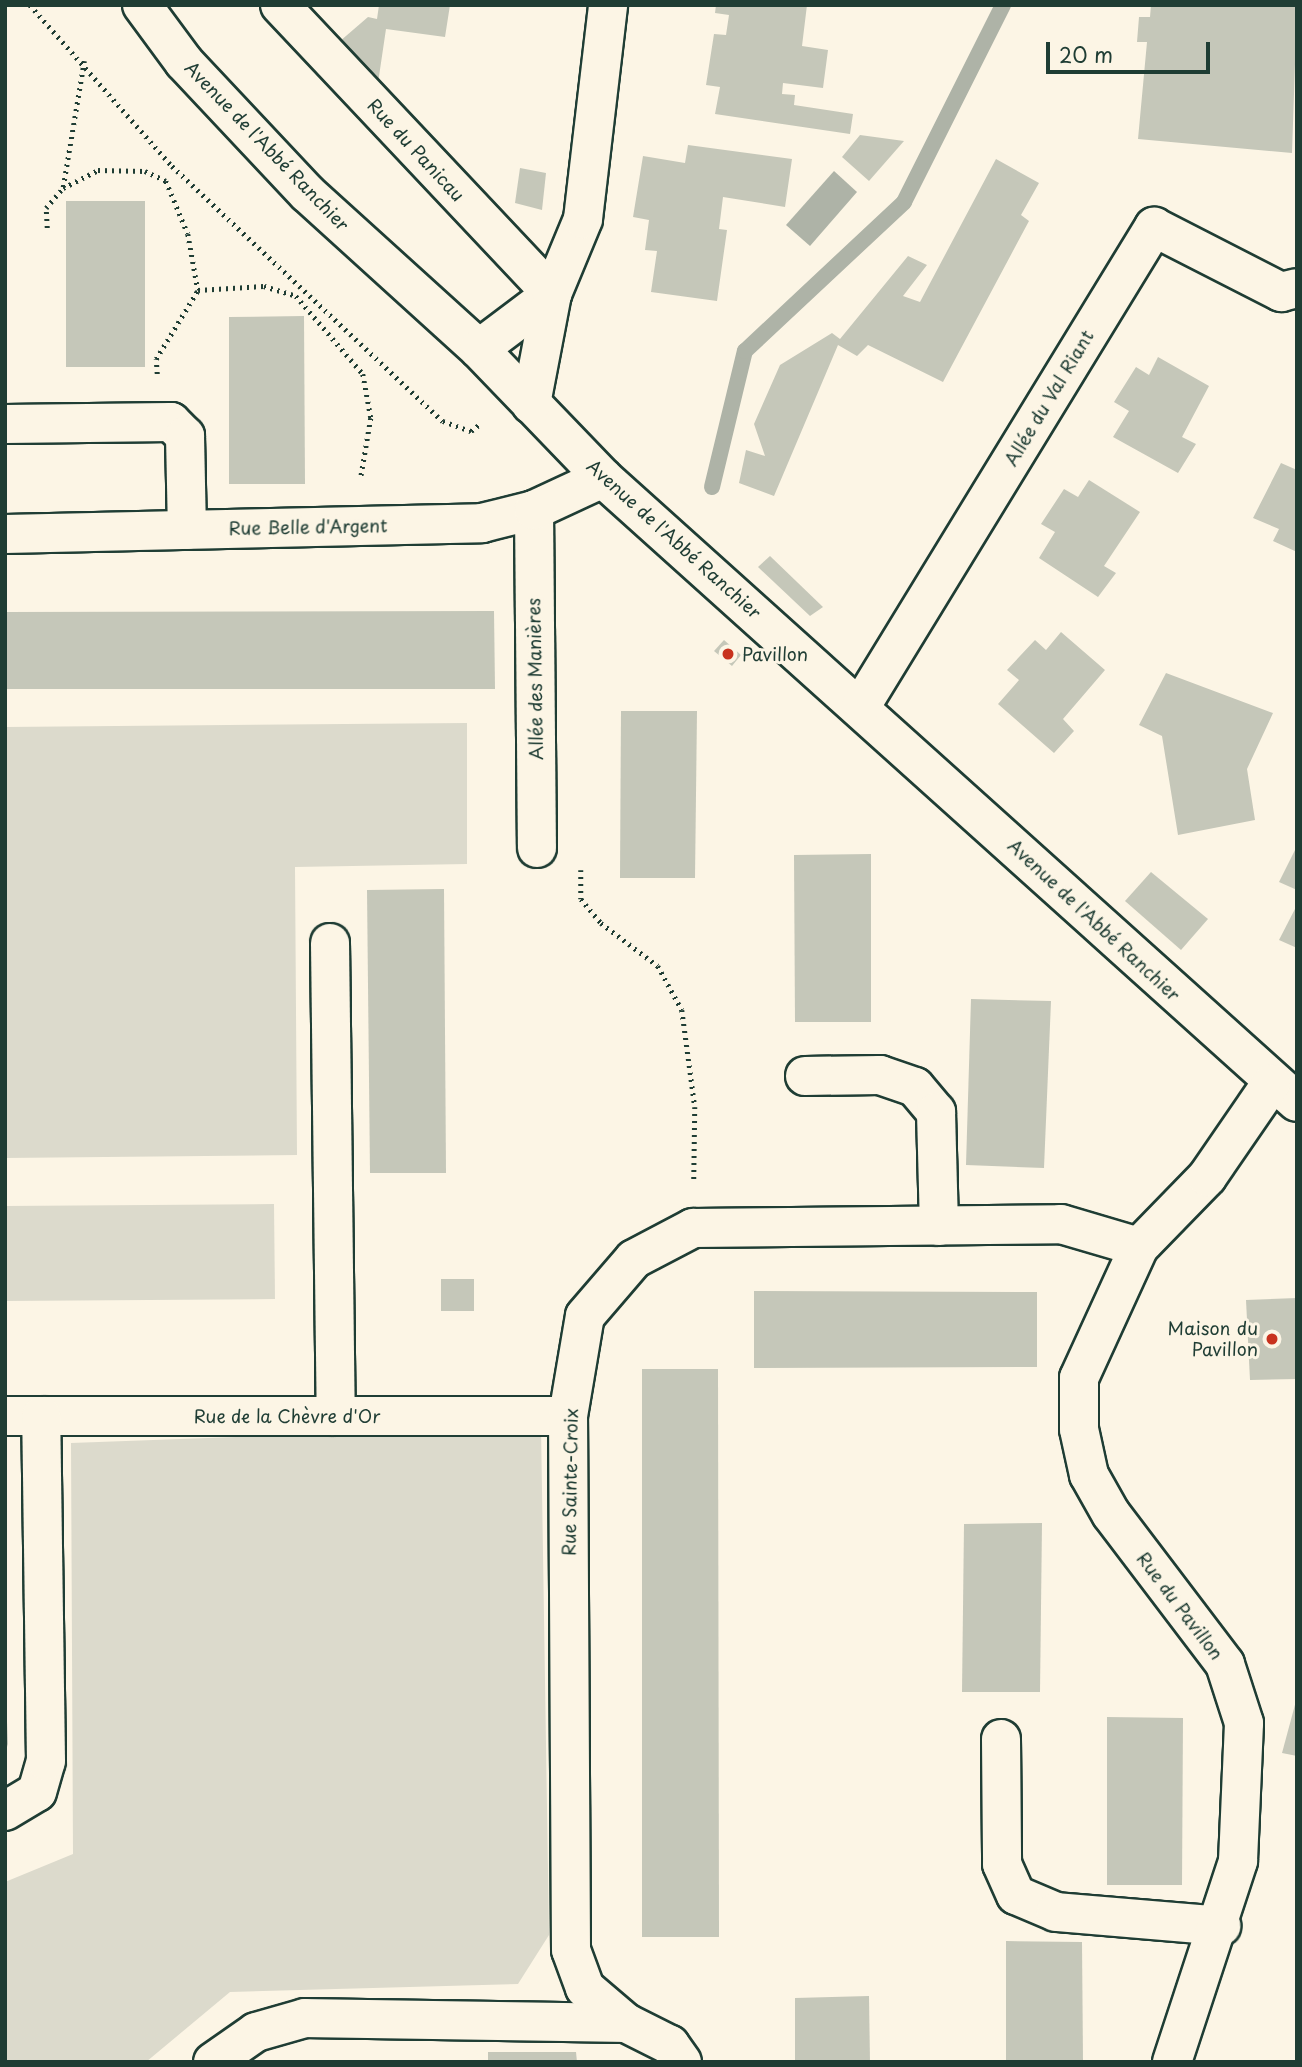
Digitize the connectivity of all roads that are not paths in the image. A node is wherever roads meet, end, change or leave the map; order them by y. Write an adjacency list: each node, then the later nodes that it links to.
1 (142, 5): 6 (street, Avenue de l'Abbé Ranchier)
2 (280, 5): 5 (street, Rue du Panicau)
3 (608, 5): 5 (street)
4 (1297, 288): 13 (street, Allée du Val Riant)
5 (552, 294): 6 (street); 7 (street)
6 (479, 349): 7 (street, Avenue de l'Abbé Ranchier)
7 (531, 404): 9 (street, Avenue de l'Abbé Ranchier)
8 (5, 425): 11 (street)
9 (603, 478): 10 (street, Rue Belle d'Argent); 13 (street, Avenue de l'Abbé Ranchier)
10 (534, 510): 11 (street, Rue Belle d'Argent); 14 (street, Allée des Manières)
11 (187, 530): 12 (street, Rue Belle d'Argent)
12 (5, 534)
13 (861, 705): 17 (street, Avenue de l'Abbé Ranchier)
14 (537, 848)
15 (330, 943): 21 (street)
16 (805, 1076): 18 (street)
17 (1284, 1093): 19 (street)
18 (939, 1226): 19 (street, Rue Sainte-Croix); 22 (street, Rue Sainte-Croix)
19 (1139, 1247): 25 (street, Rue du Pavillon)
20 (23, 1416): 21 (street, Rue de la Chèvre d'Or); 24 (street)
21 (336, 1416): 22 (street, Rue de la Chèvre d'Or)
22 (568, 1416): 26 (street, Rue Sainte-Croix)
23 (1001, 1739): 25 (street)
24 (5, 1811)
25 (1221, 1926): 29 (street, Rue du Pavillon)
26 (626, 2023): 27 (street); 28 (street, Rue Sainte-Croix)
27 (213, 2062)
28 (682, 2062)
29 (1172, 2062)

